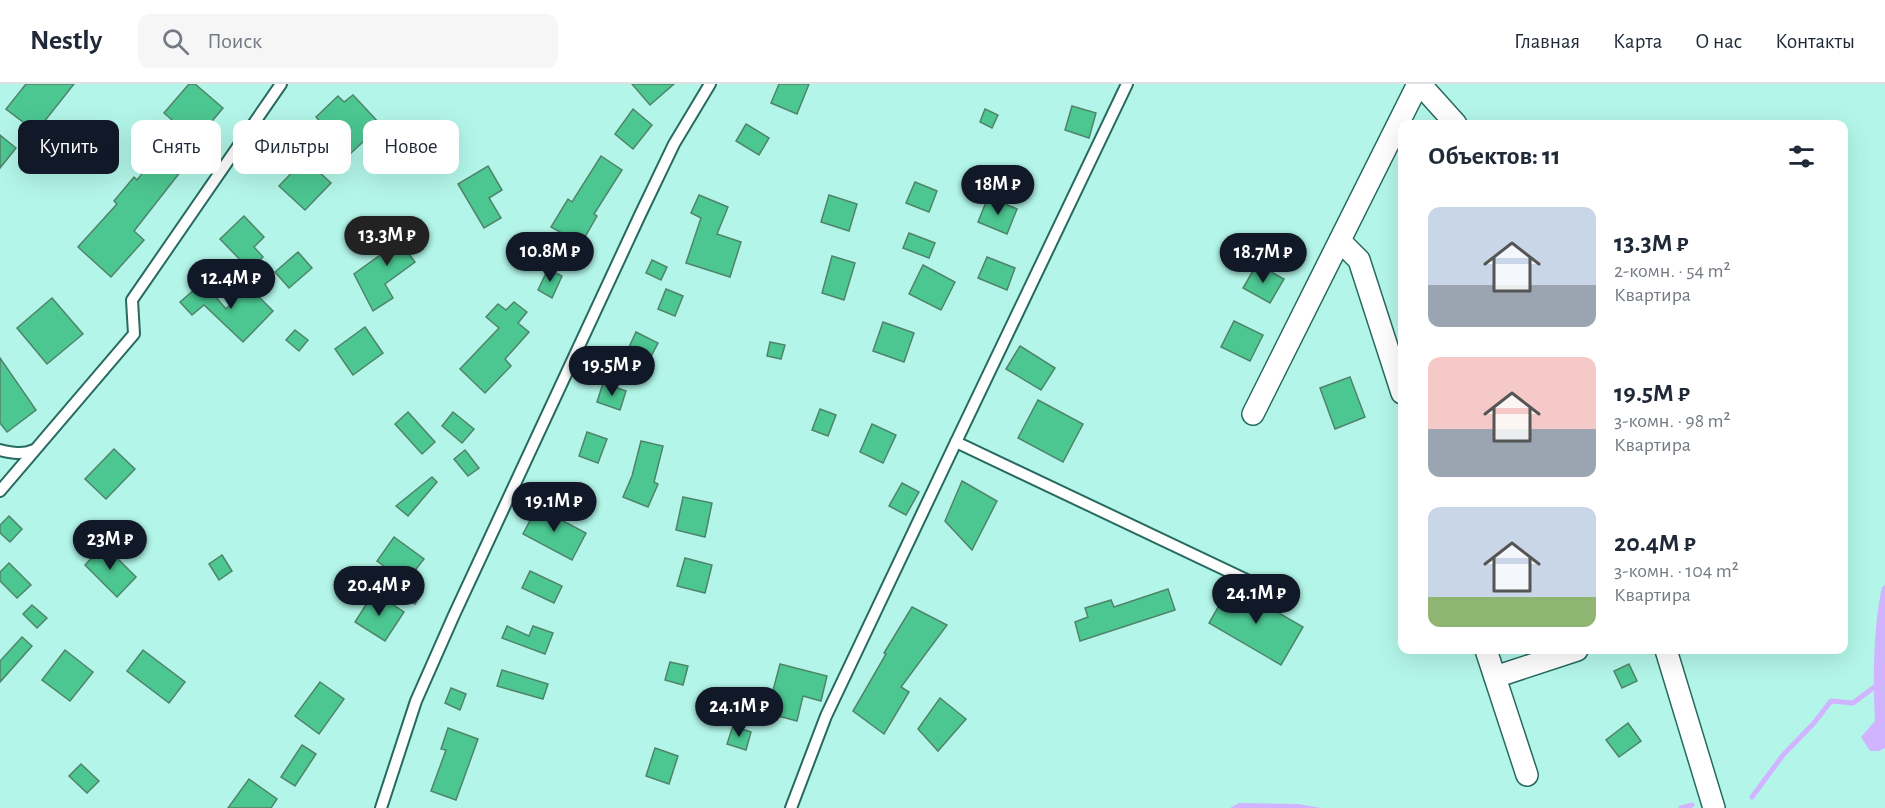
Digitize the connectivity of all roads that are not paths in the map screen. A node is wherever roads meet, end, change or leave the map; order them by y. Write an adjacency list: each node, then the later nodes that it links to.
1 (281, 84): 12 (lane)
2 (710, 84): 21 (lane)
3 (1127, 84): 11 (lane)
4 (1419, 84): 5 (street); 6 (street)
5 (1401, 120)
6 (1452, 120)
7 (1398, 126): 8 (street)
8 (1340, 241): 9 (street); 10 (street)
9 (1398, 381)
10 (1253, 414)
11 (956, 442): 15 (lane); 22 (lane)
12 (37, 449): 13 (lane); 14 (lane)
13 (0, 450)
14 (0, 491)
15 (1251, 582)
16 (1487, 654): 19 (street)
17 (1564, 654): 19 (street)
18 (1667, 654): 23 (street)
19 (1495, 677): 20 (street)
20 (1527, 775)
21 (381, 808)
22 (790, 808)
23 (1714, 808)

